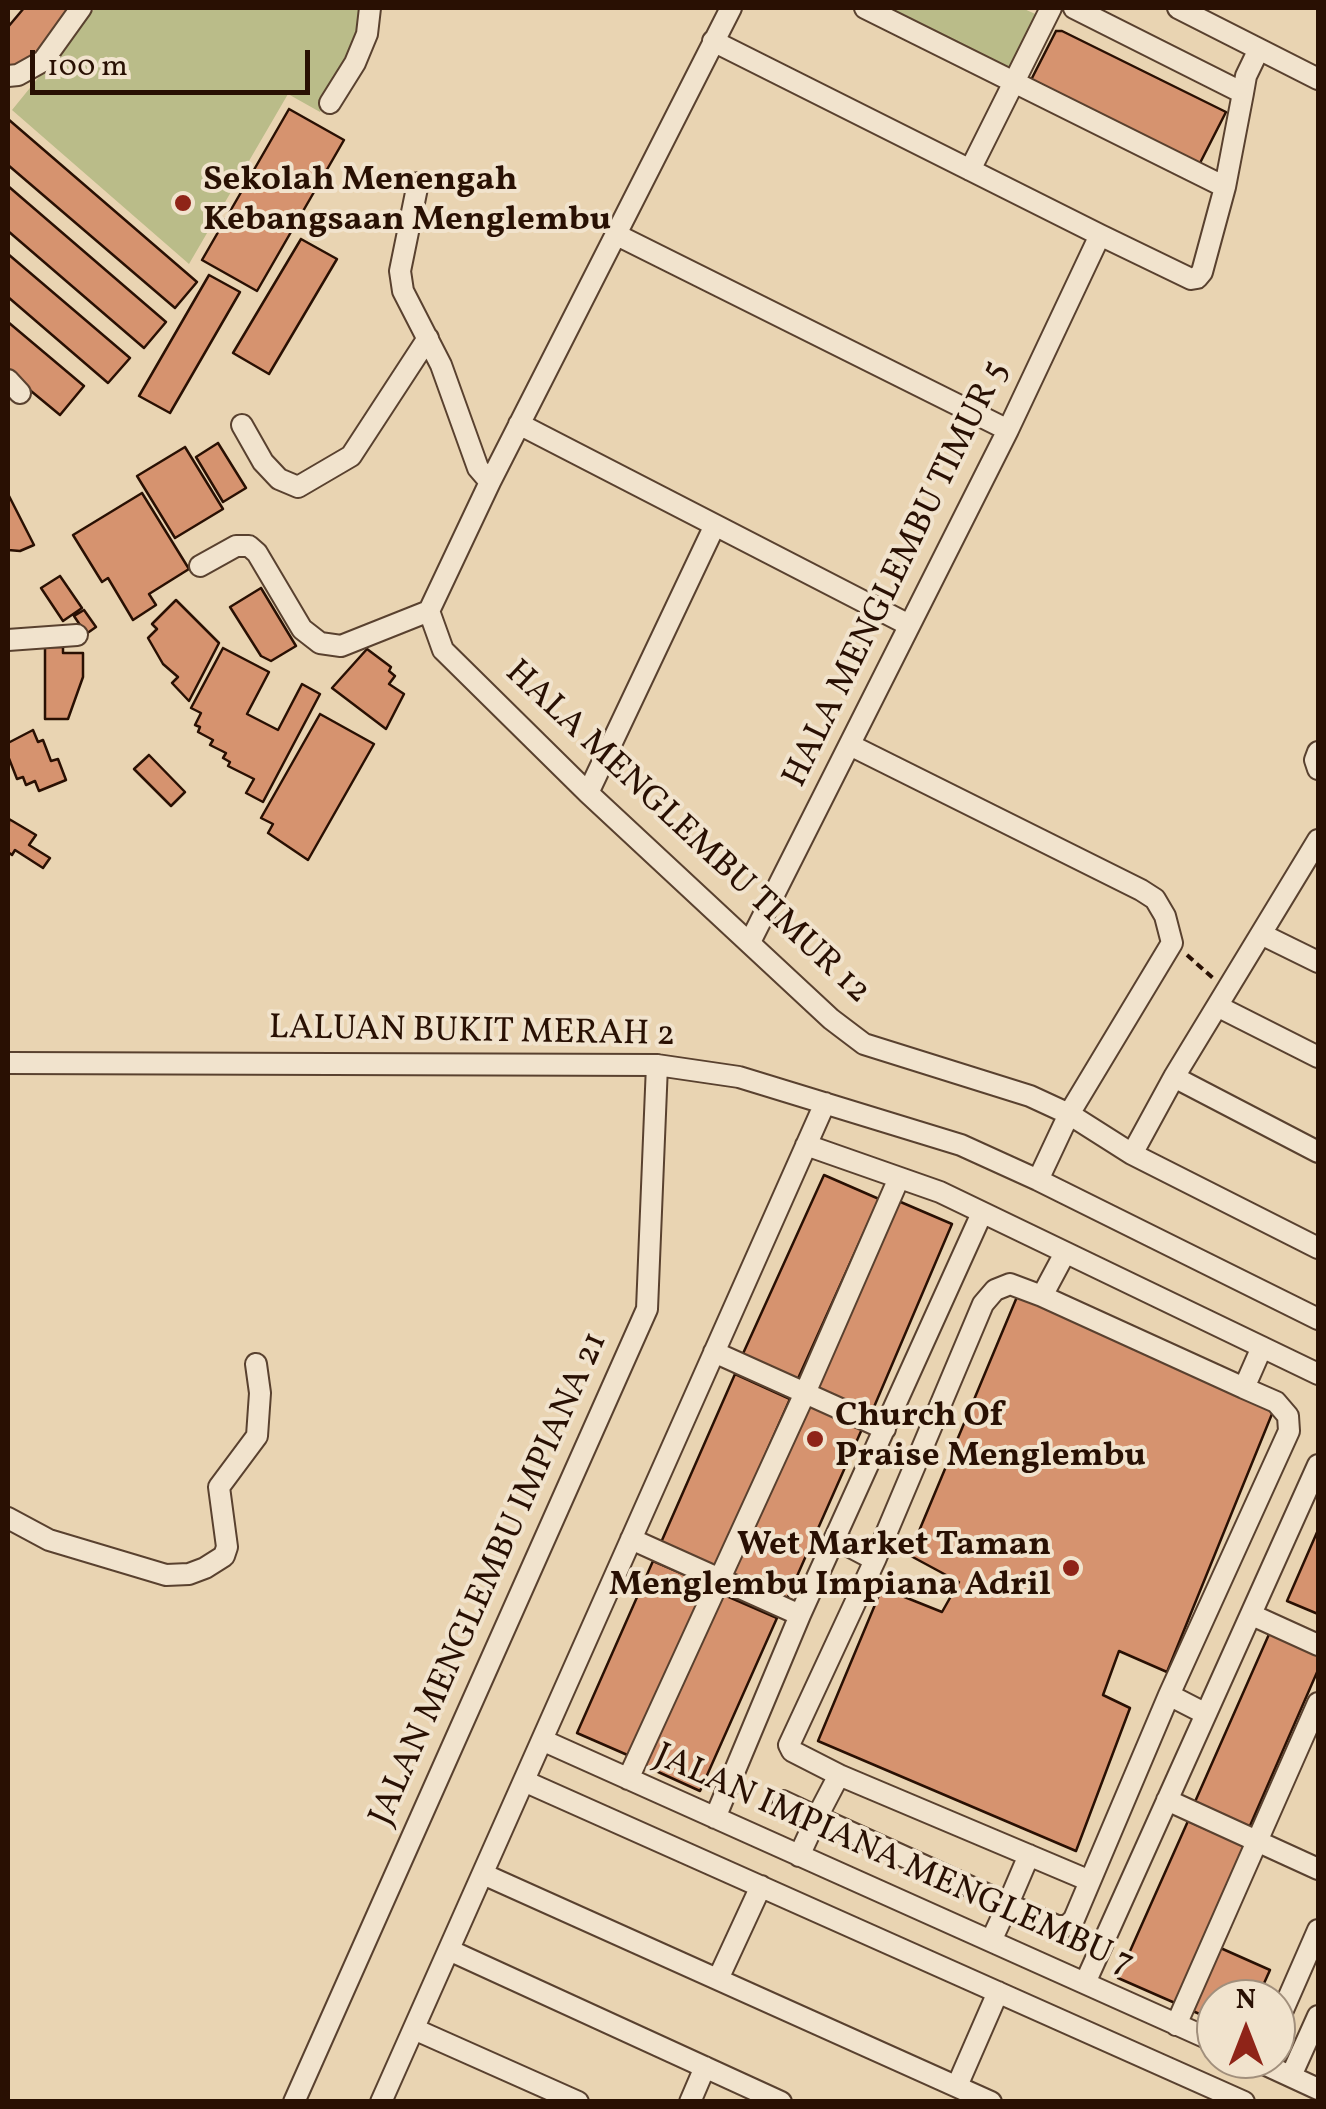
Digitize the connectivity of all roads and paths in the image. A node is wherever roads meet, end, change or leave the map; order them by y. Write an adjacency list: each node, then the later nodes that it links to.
1 (81, 8): 10 (street)
2 (370, 8): 14 (street)
3 (731, 8): 8 (street)
4 (865, 8): 12 (street)
5 (1051, 8): 12 (street)
6 (1074, 8): 13 (street)
7 (1178, 8): 9 (street)
8 (714, 41): 15 (street); 19 (street)
9 (1259, 49): 11 (street); 13 (street)
10 (8, 76)
11 (1318, 80)
12 (1014, 82): 15 (street); 17 (street)
13 (1243, 93): 17 (street)
14 (330, 103)
15 (970, 170): 18 (street)
16 (418, 183): 20 (street)
17 (1225, 187): 18 (street)
18 (1100, 234): 23 (street, HALA MENGLEMBU TIMUR 5)
19 (617, 236): 21 (street); 23 (street)
20 (428, 338): 22 (street); 24 (street)
21 (520, 424): 24 (street); 25 (street)
22 (242, 426)
23 (1008, 430): 28 (street, HALA MENGLEMBU TIMUR 5)
24 (490, 482): 27 (street)
25 (715, 525): 28 (street); 34 (street)
26 (200, 566): 27 (street)
27 (429, 611): 34 (street, HALA MENGLEMBU TIMUR 12)
28 (909, 625): 31 (street, HALA MENGLEMBU TIMUR 5)
29 (77, 636): 30 (street)
30 (8, 640)
31 (850, 744): 38 (street, HALA MENGLEMBU TIMUR 5); 39 (street)
32 (1318, 752): 33 (street)
33 (1318, 770)
34 (588, 793): 38 (street, HALA MENGLEMBU TIMUR 12)
35 (1318, 840): 36 (street)
36 (1313, 865): 37 (street)
37 (1262, 934): 40 (street); 41 (street)
38 (750, 942): 47 (street, HALA MENGLEMBU TIMUR 12)
39 (1172, 942): 41 (path); 47 (street)
40 (1318, 962)
41 (1224, 999): 42 (street); 45 (street)
42 (1318, 1057)
43 (8, 1063): 44 (street, LALUAN BUKIT MERAH 2)
44 (657, 1065): 46 (street, LALUAN BUKIT MERAH 2); 109 (street, JALAN MENGLEMBU IMPIANA 21)
45 (1174, 1077): 49 (street); 50 (street)
46 (824, 1103): 48 (street); 52 (street, LALUAN BUKIT MERAH 2)
47 (1069, 1114): 50 (street, HALA MENGLEMBU TIMUR 12); 52 (street)
48 (806, 1146): 51 (street); 59 (street)
49 (1318, 1152)
50 (1132, 1154): 54 (street, HALA MENGLEMBU TIMUR 12)
51 (899, 1178): 53 (street); 63 (street)
52 (1038, 1180): 57 (street, LALUAN BUKIT MERAH 2)
53 (982, 1214): 55 (street); 64 (street)
54 (1318, 1248)
55 (1065, 1253): 56 (street); 58 (street)
56 (1042, 1296): 62 (street); 69 (street)
57 (1318, 1319)
58 (1262, 1346): 61 (street); 62 (street)
59 (714, 1352): 63 (street); 67 (street)
60 (256, 1364): 66 (street)
61 (1318, 1374)
62 (1244, 1388): 74 (street)
63 (805, 1393): 64 (street); 70 (street)
64 (884, 1429): 68 (street)
65 (1318, 1465): 72 (street)
66 (8, 1518)
67 (632, 1539): 70 (street); 77 (street)
68 (835, 1540): 69 (street); 71 (street)
69 (875, 1560): 78 (street)
70 (721, 1580): 71 (street); 79 (street)
71 (800, 1615): 84 (street)
72 (1252, 1615): 73 (street); 76 (street)
73 (1318, 1646)
74 (1170, 1695): 76 (street); 90 (street)
75 (1318, 1703): 85 (street)
76 (1206, 1714): 81 (street)
77 (542, 1740): 79 (street, JALAN IMPIANA MENGLEMBU 7); 80 (street)
78 (839, 1775): 83 (street); 86 (street)
79 (628, 1779): 84 (street, JALAN IMPIANA MENGLEMBU 7)
80 (524, 1781): 89 (street); 91 (street)
81 (1167, 1800): 85 (street); 98 (street)
82 (783, 1801): 83 (street)
83 (818, 1817): 87 (street); 92 (street)
84 (715, 1818): 87 (street, JALAN IMPIANA MENGLEMBU 7)
85 (1257, 1841): 88 (street); 101 (street)
86 (1029, 1855): 90 (street); 92 (street)
87 (799, 1856): 94 (street, JALAN IMPIANA MENGLEMBU 7)
88 (1318, 1868)
89 (483, 1874): 95 (street); 96 (street)
90 (1090, 1881): 92 (street)
91 (761, 1886): 96 (street); 99 (street)
92 (1008, 1904): 94 (street)
93 (1318, 1930): 97 (street)
94 (990, 1942): 98 (street, JALAN IMPIANA MENGLEMBU 7)
95 (449, 1950): 102 (street); 105 (street)
96 (718, 1980): 106 (street)
97 (1296, 1980)
98 (1084, 1984): 101 (street, JALAN IMPIANA MENGLEMBU 7)
99 (998, 1992): 106 (street); 107 (street)
100 (1318, 2016): 104 (street)
101 (1176, 2024): 103 (street, JALAN IMPIANA MENGLEMBU 7)
102 (414, 2028): 108 (street); 110 (street)
103 (1196, 2033)
104 (1296, 2065)
105 (705, 2067): 111 (street); 112 (street)
106 (974, 2096)
107 (1235, 2100)
108 (383, 2101)
109 (294, 2102)
110 (578, 2102)
111 (690, 2102)
112 (781, 2102)

